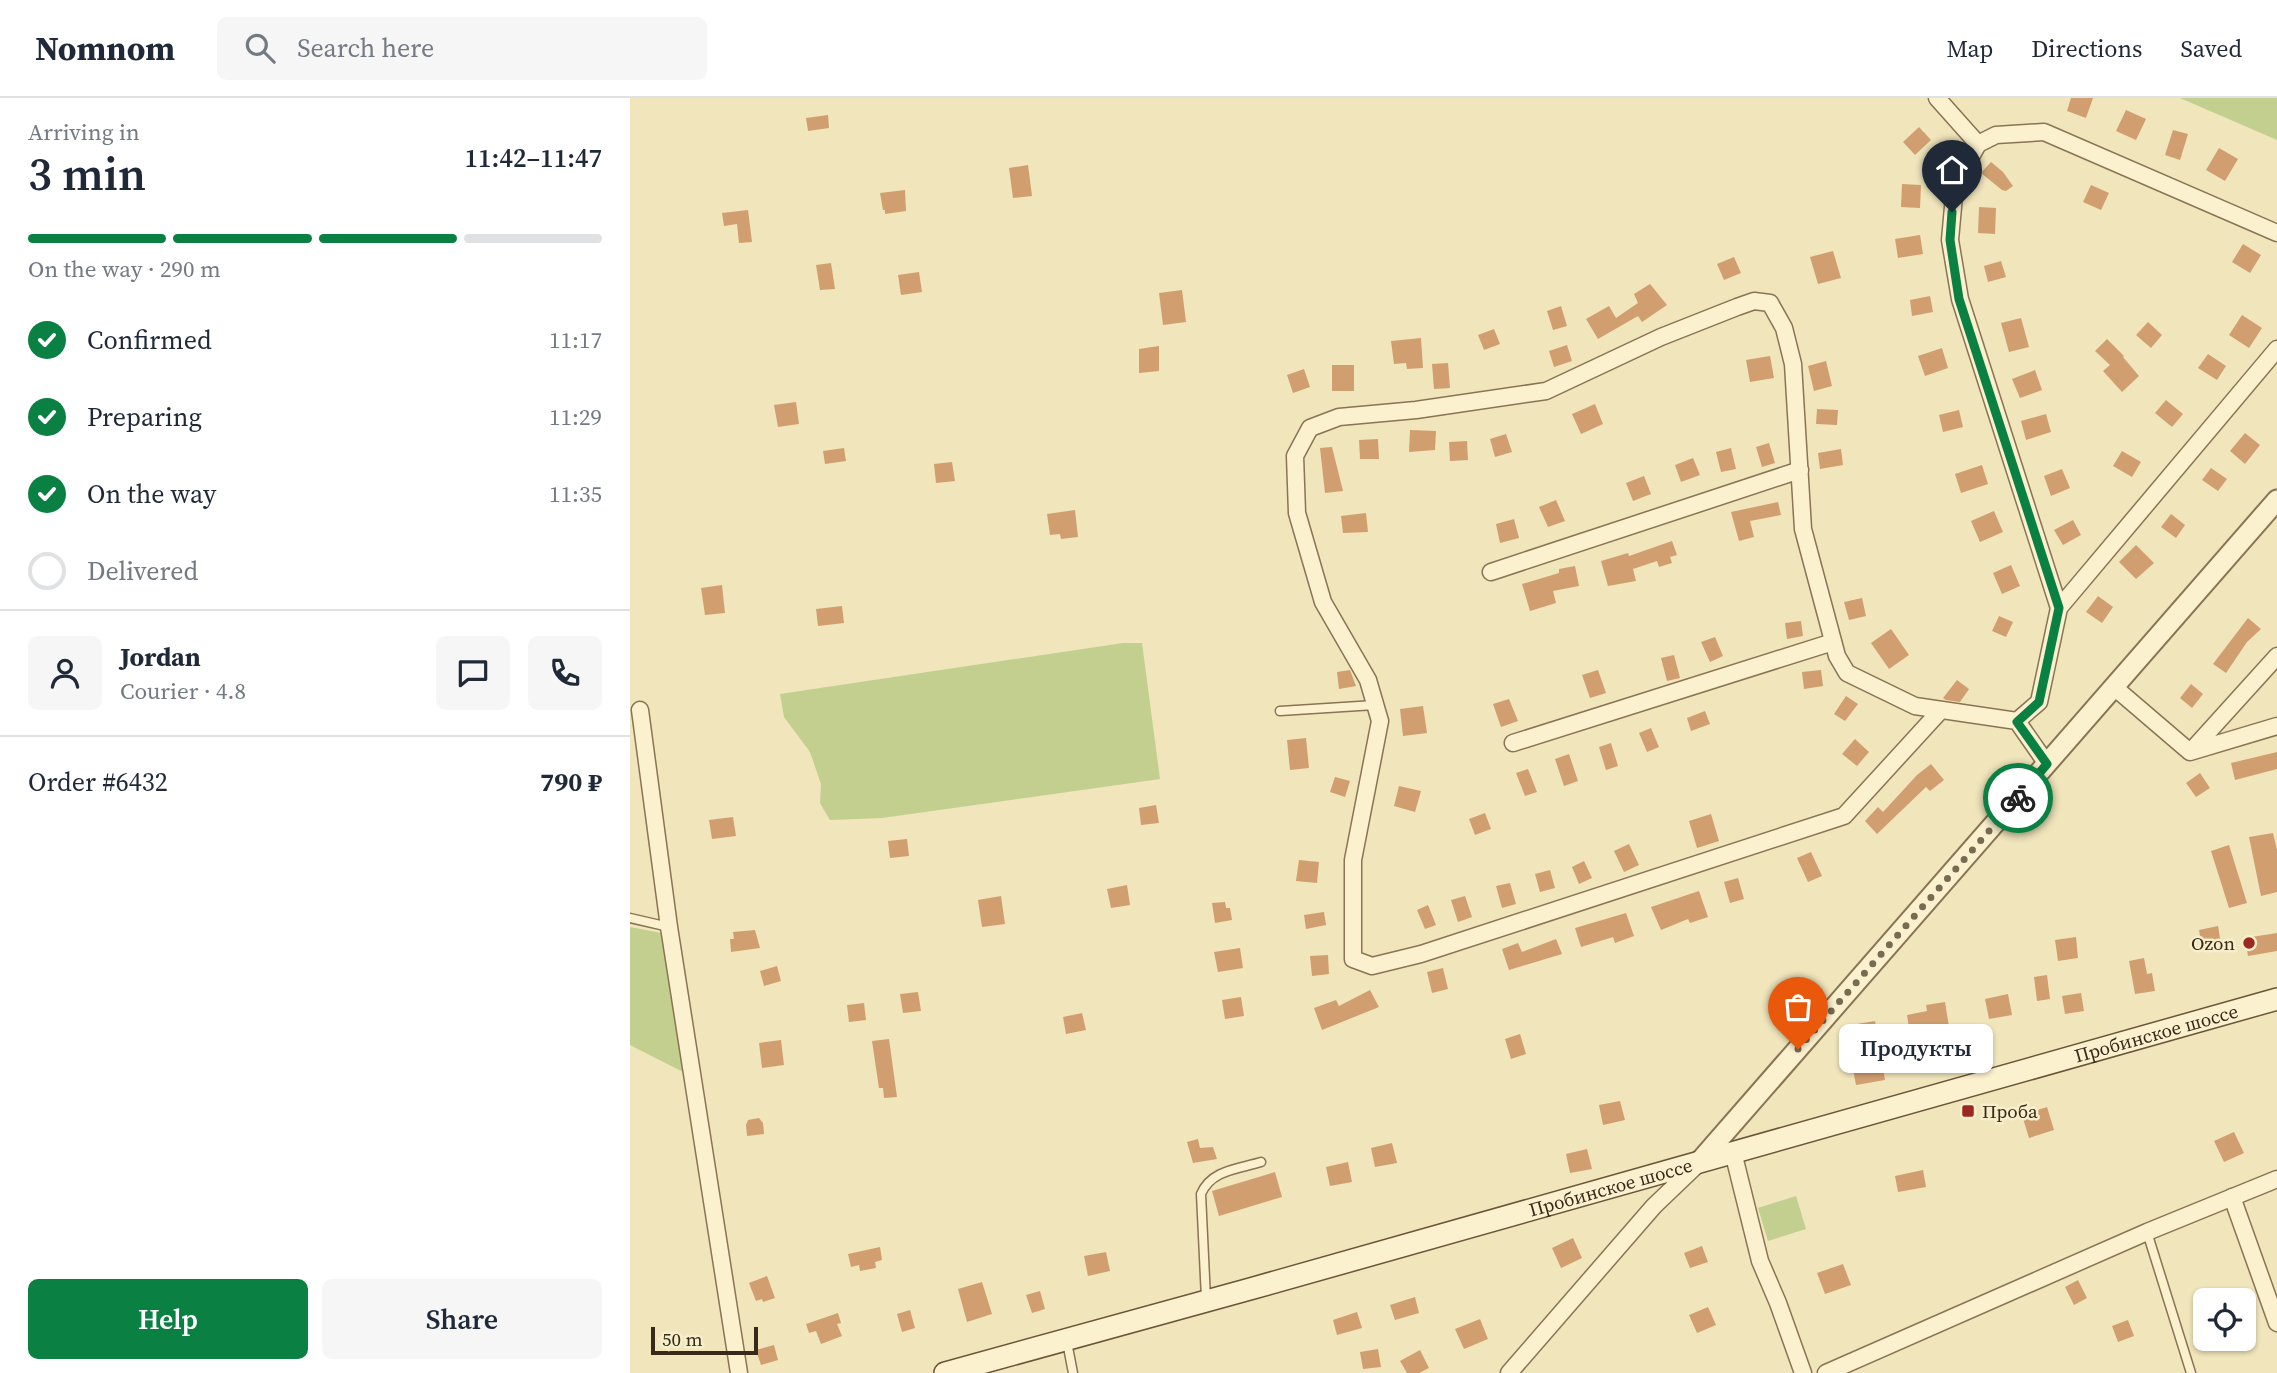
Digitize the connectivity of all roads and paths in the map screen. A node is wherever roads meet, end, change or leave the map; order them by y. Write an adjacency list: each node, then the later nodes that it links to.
1 (1937, 98): 2 (street)
2 (1978, 144): 3 (street); 8 (street)
3 (2277, 233)
4 (2277, 349): 8 (street)
5 (1800, 470): 7 (street); 9 (street); 12 (street)
6 (2277, 500): 11 (street)
7 (1491, 572)
8 (2059, 608): 16 (street)
9 (1833, 642): 14 (street); 18 (street)
10 (2277, 656): 19 (street)
11 (2114, 687): 19 (street); 20 (street)
12 (1375, 705): 14 (street); 15 (lane)
13 (640, 710): 22 (street)
14 (1941, 710): 16 (street)
15 (1280, 711)
16 (2017, 722): 20 (street)
17 (2277, 726): 19 (street)
18 (1513, 743)
19 (2190, 752)
20 (2047, 764): 26 (street)
21 (630, 918): 22 (lane)
22 (669, 927): 33 (street)
23 (2277, 999): 24 (main road, Пробинское шоссе)
24 (1733, 1152): 26 (main road, Пробинское шоссе); 37 (street)
25 (1261, 1161): 30 (lane)
26 (1700, 1161): 30 (main road, Пробинское шоссе); 36 (street)
27 (2277, 1179): 28 (street)
28 (2232, 1197): 29 (street); 31 (street)
29 (2147, 1232): 38 (street); 39 (lane)
30 (1206, 1302): 32 (main road, Пробинское шоссе)
31 (2277, 1323)
32 (1066, 1339): 34 (main road, Пробинское шоссе); 35 (lane)
33 (739, 1373)
34 (945, 1373)
35 (1073, 1373)
36 (1509, 1373)
37 (1803, 1373)
38 (1826, 1373)
39 (2191, 1373)

